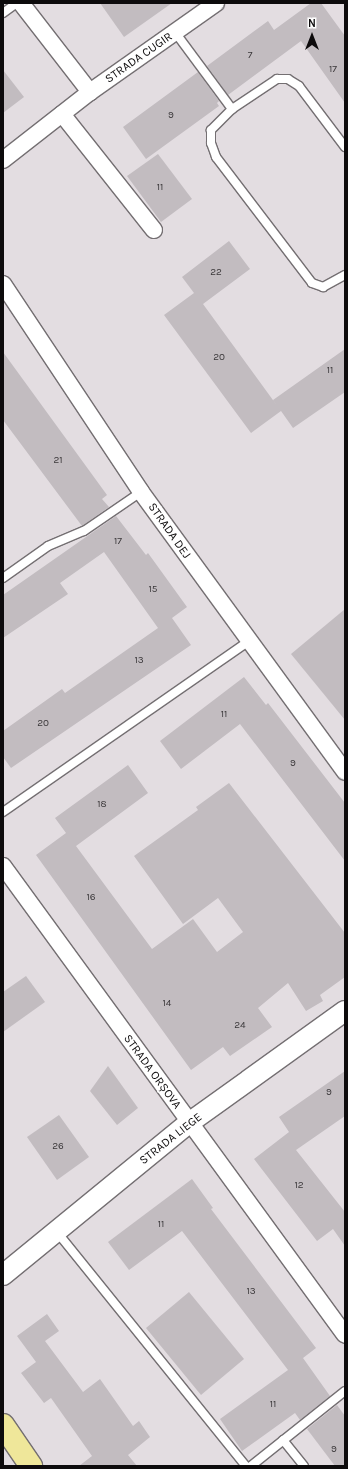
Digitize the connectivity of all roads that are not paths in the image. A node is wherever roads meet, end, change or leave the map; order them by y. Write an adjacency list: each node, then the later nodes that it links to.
1 (17, 3): 4 (lane)
2 (21, 3): 6 (street)
3 (216, 3): 5 (street, STRADA CUGIR)
4 (3, 13)
5 (174, 32): 6 (street, STRADA CUGIR); 7 (lane)
6 (90, 92): 8 (street, STRADA CUGIR)
7 (232, 109): 9 (lane); 12 (lane)
8 (62, 114): 10 (street, STRADA CUGIR); 11 (street)
9 (345, 147)
10 (3, 160)
11 (154, 230)
12 (345, 275)
13 (3, 284): 14 (street, STRADA DEJ)
14 (141, 492): 15 (lane); 16 (street, STRADA DEJ)
15 (3, 578)
16 (248, 642): 17 (street, STRADA DEJ); 18 (lane)
17 (345, 772)
18 (3, 812)
19 (3, 866): 21 (street, STRADA ORȘOVA)
20 (345, 1011): 21 (street, STRADA LIEGE)
21 (189, 1123): 22 (street, STRADA LIEGE); 24 (street, STRADA ORȘOVA)
22 (57, 1231): 23 (street, STRADA LIEGE); 29 (lane)
23 (3, 1275)
24 (345, 1335)
25 (345, 1391): 27 (lane)
26 (3, 1425): 28 (main road)
27 (284, 1440): 30 (lane); 31 (lane)
28 (31, 1466)
29 (246, 1466)
30 (251, 1466)
31 (304, 1466)

